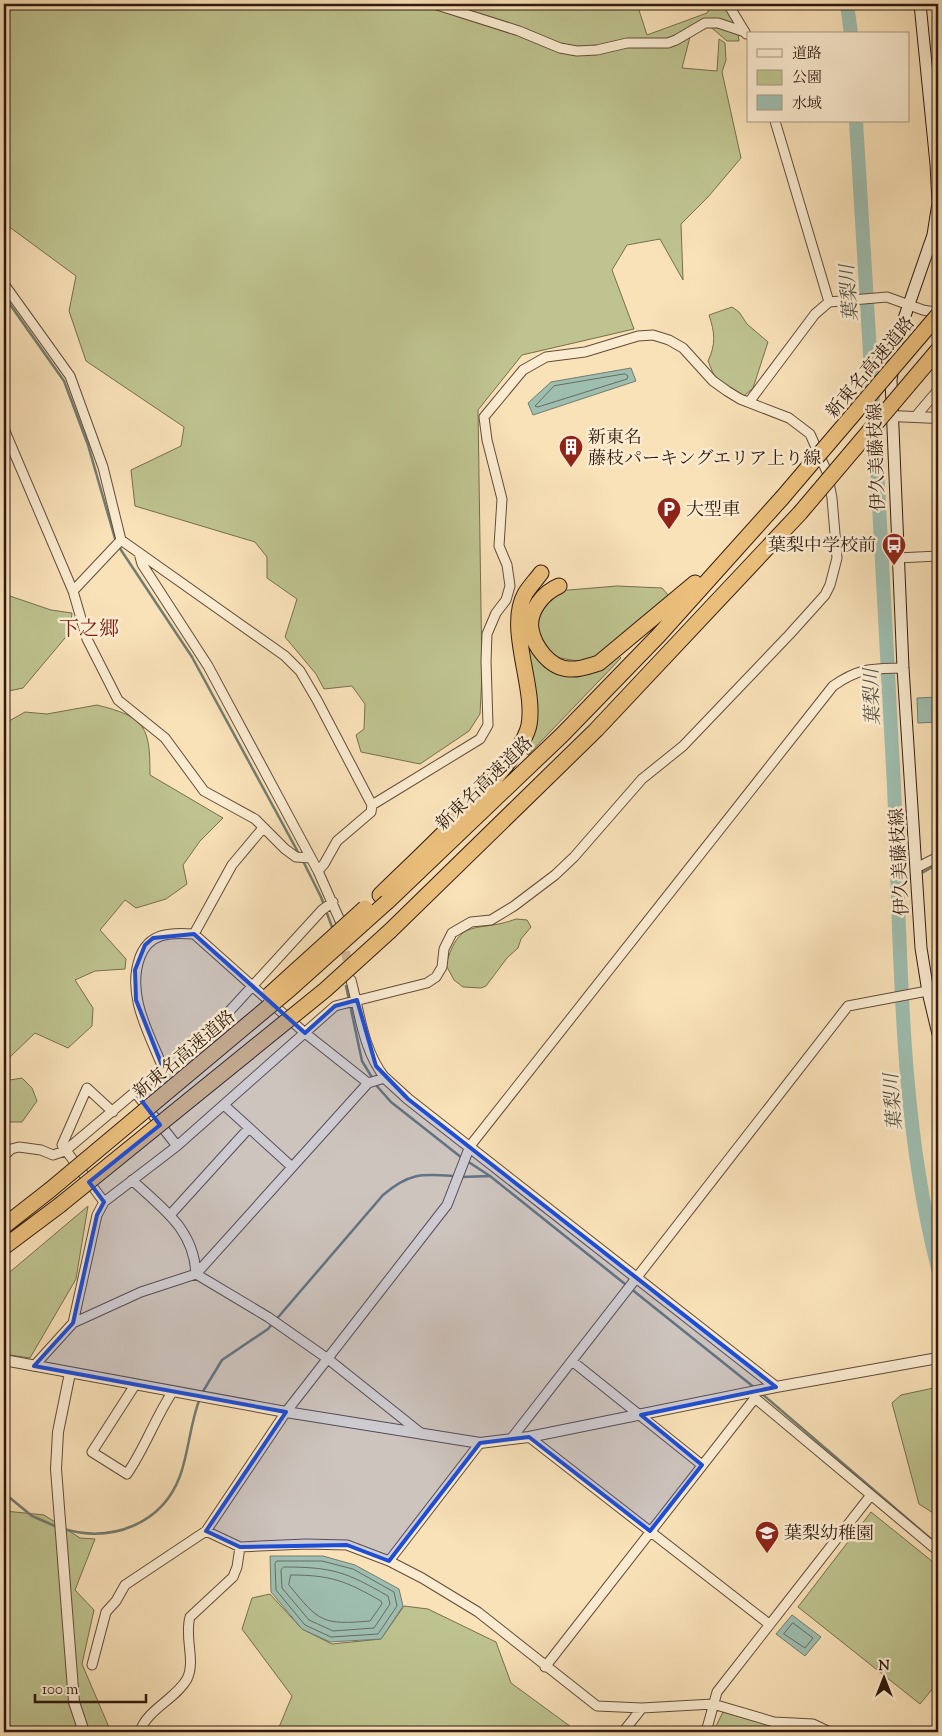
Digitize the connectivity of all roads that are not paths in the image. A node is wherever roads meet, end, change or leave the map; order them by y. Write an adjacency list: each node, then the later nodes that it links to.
1 (434, 4): 4 (street)
2 (728, 4): 4 (street)
3 (920, 4): 6 (main road, 伊久美藤枝線)
4 (747, 34)
5 (775, 122): 9 (street)
6 (937, 163): 7 (main road, 伊久美藤枝線)
7 (938, 179): 10 (main road, 伊久美藤枝線)
8 (4, 284): 20 (street)
9 (829, 302): 10 (street); 15 (street)
10 (909, 303): 11 (street); 16 (main road, 伊久美藤枝線)
11 (938, 310)
12 (938, 315): 21 (highway, 新東名高速道路, bridge)
13 (938, 350): 61 (highway, bridge)
14 (938, 390): 17 (street)
15 (749, 402): 29 (street); 42 (street)
16 (891, 416): 17 (street); 24 (main road, 伊久美藤枝線)
17 (916, 416): 18 (street)
18 (938, 418)
19 (4, 429): 27 (street)
20 (122, 540): 22 (street); 27 (street)
21 (738, 546): 26 (highway); 35 (highway, 新東名高速道路)
22 (139, 553): 29 (street); 32 (street)
23 (938, 556): 24 (street)
24 (898, 558): 28 (main road, 伊久美藤枝線)
25 (541, 573): 35 (highway)
26 (559, 586)
27 (73, 591): 30 (street)
28 (904, 668): 33 (main road, 伊久美藤枝線); 53 (street)
29 (372, 805): 34 (street)
30 (263, 828): 32 (street); 38 (street)
31 (938, 857): 33 (street)
32 (310, 858): 34 (street)
33 (916, 868): 41 (main road, 伊久美藤枝線)
34 (318, 871): 36 (street)
35 (383, 898): 60 (highway, 新東名高速道路, bridge)
36 (333, 902): 37 (street); 40 (street)
37 (340, 924)
38 (194, 934): 40 (street); 45 (street)
39 (351, 980): 42 (street)
40 (253, 986): 43 (street); 45 (street)
41 (929, 991): 44 (main road, 伊久美藤枝線); 63 (street)
42 (356, 1000): 43 (street); 46 (street)
43 (305, 1033): 47 (street); 49 (street)
44 (938, 1034)
45 (163, 1068): 48 (street)
46 (385, 1078): 47 (street); 53 (street)
47 (368, 1083): 56 (street)
48 (135, 1092): 50 (street); 52 (street)
49 (224, 1106): 51 (street); 52 (street)
50 (113, 1112): 54 (street); 54 (street)
51 (249, 1128): 56 (street); 59 (street)
52 (177, 1146): 57 (street)
53 (470, 1146): 63 (street); 66 (street)
54 (66, 1151): 55 (street); 58 (street)
55 (4, 1156)
56 (292, 1167): 62 (street)
57 (132, 1180): 58 (street); 59 (street)
58 (104, 1202): 64 (street)
59 (170, 1215): 62 (street)
60 (4, 1226)
61 (6, 1246)
62 (196, 1274): 64 (street); 66 (street)
63 (637, 1277): 68 (street); 72 (street)
64 (73, 1322): 69 (street)
65 (938, 1358): 72 (street)
66 (328, 1359): 75 (street); 77 (street)
67 (4, 1360): 69 (street)
68 (572, 1361): 76 (street); 79 (street)
69 (34, 1366): 70 (street)
70 (70, 1373): 71 (street); 93 (street)
71 (135, 1385): 73 (street); 73 (street)
72 (776, 1387): 74 (street)
73 (173, 1391): 75 (street)
74 (755, 1396): 76 (street); 81 (street); 82 (street)
75 (286, 1412): 77 (street); 83 (street)
76 (641, 1415): 78 (street); 81 (street)
77 (422, 1434): 80 (street)
78 (530, 1437): 79 (street); 84 (street)
79 (511, 1439): 80 (street)
80 (480, 1443): 87 (street)
81 (702, 1465): 84 (street)
82 (871, 1495): 86 (street); 88 (street)
83 (206, 1531): 85 (street); 89 (street)
84 (650, 1531): 88 (street); 90 (street)
85 (240, 1547): 87 (street); 94 (street)
86 (938, 1551)
87 (389, 1561): 90 (street)
88 (769, 1624): 91 (street)
89 (92, 1665)
90 (546, 1667): 92 (street)
91 (713, 1704): 92 (street); 96 (street); 97 (street)
92 (642, 1708): 95 (street)
93 (84, 1732)
94 (140, 1732)
95 (623, 1732)
96 (706, 1732)
97 (830, 1732)

